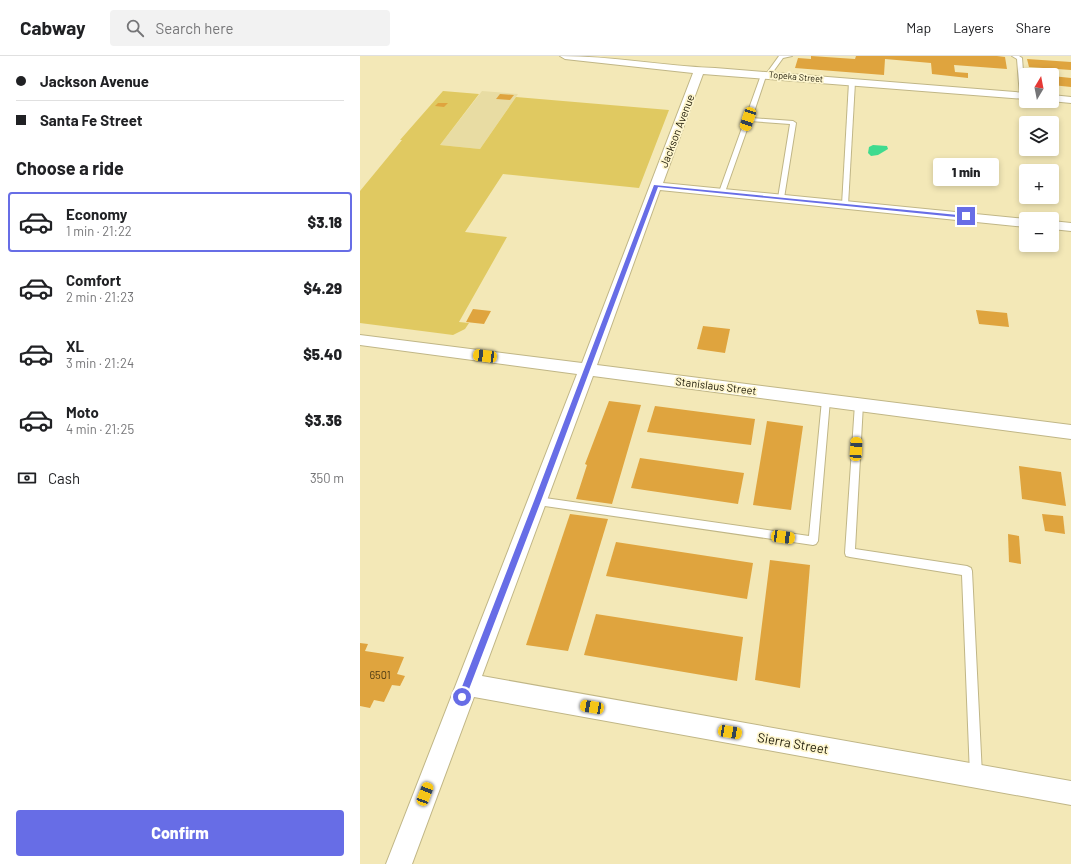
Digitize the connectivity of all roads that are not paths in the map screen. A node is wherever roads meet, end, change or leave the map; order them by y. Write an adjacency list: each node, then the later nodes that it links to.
1 (566, 56): 5 (street, Topeka Street)
2 (789, 56): 6 (lane)
3 (1015, 56): 4 (lane)
4 (1020, 68)
5 (699, 70): 6 (street, Topeka Street); 12 (street, Jackson Avenue)
6 (766, 75): 7 (street, Topeka Street); 11 (lane)
7 (852, 82): 8 (street, Topeka Street); 15 (lane)
8 (1019, 96)
9 (1059, 99): 10 (street)
10 (1071, 100)
11 (748, 119): 13 (lane); 14 (lane)
12 (656, 186): 13 (street); 20 (street, Jackson Avenue)
13 (722, 192): 14 (street)
14 (781, 198): 15 (street)
15 (845, 204): 16 (street)
16 (1019, 221)
17 (1059, 226): 18 (street)
18 (1071, 227)
19 (360, 340): 20 (street, Stanislaus Street)
20 (587, 369): 21 (street, Stanislaus Street); 24 (street, Jackson Avenue)
21 (826, 400): 22 (street, Stanislaus Street); 24 (lane)
22 (859, 404): 23 (street, Stanislaus Street); 26 (lane)
23 (1071, 432)
24 (538, 501): 25 (street, Jackson Avenue)
25 (467, 685): 26 (street, Sierra Street); 28 (street, Jackson Avenue)
26 (976, 775): 27 (street, Sierra Street)
27 (1071, 793)
28 (399, 864)

